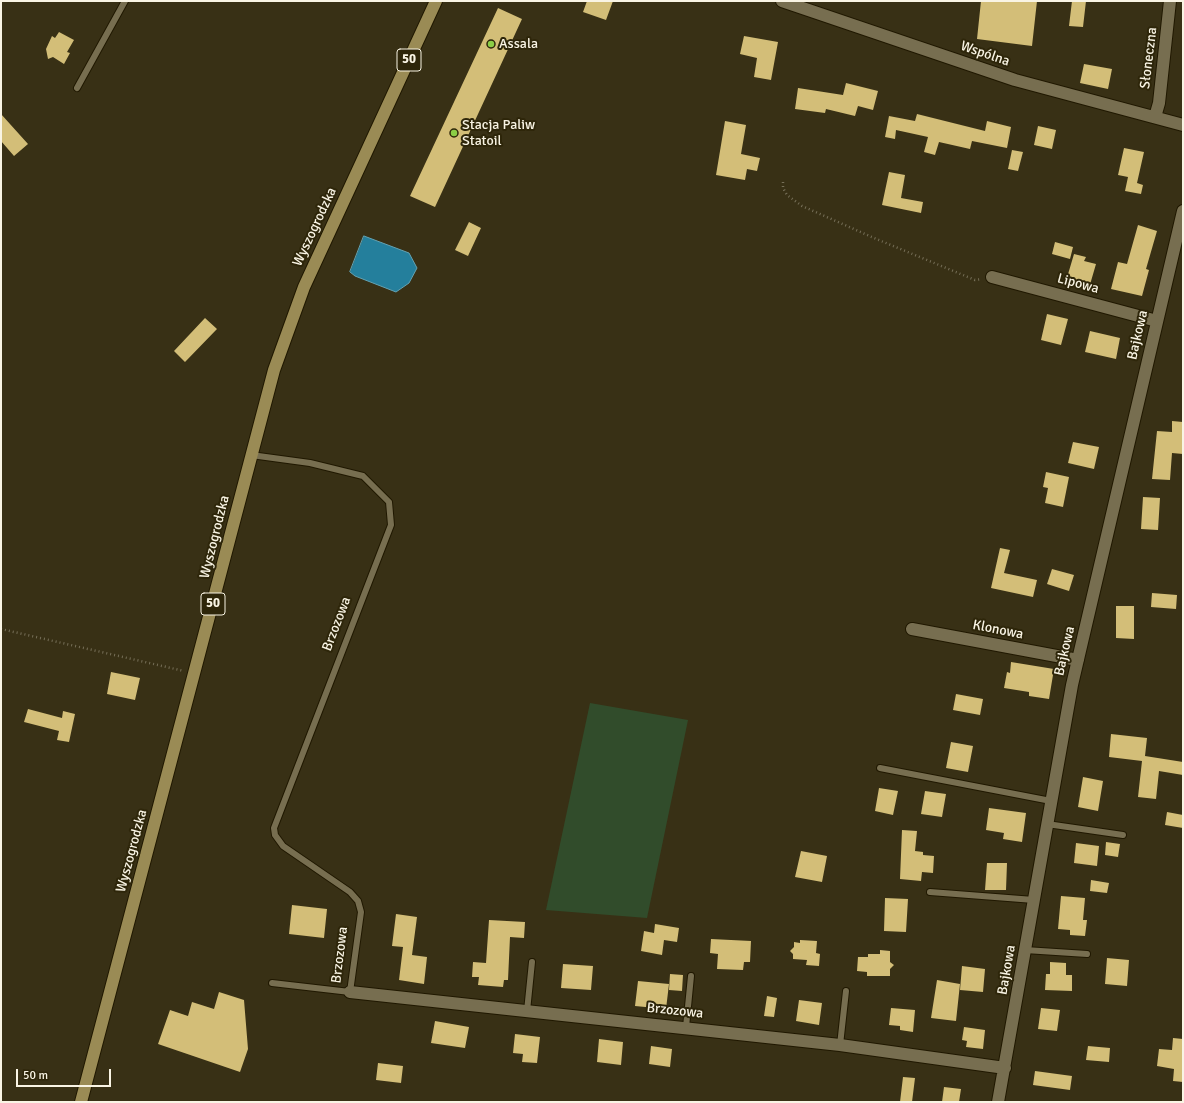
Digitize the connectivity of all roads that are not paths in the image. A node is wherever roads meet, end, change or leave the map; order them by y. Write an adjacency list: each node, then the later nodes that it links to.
1 (125, 1): 5 (lane)
2 (436, 1): 11 (main road, Wyszogrodzka / 50)
3 (782, 1): 6 (street, Wspólna)
4 (1170, 1): 6 (street, Słoneczna)
5 (77, 88)
6 (1155, 117): 7 (street, Wspólna)
7 (1183, 125)
8 (1183, 211): 10 (street, Bajkowa)
9 (992, 277): 10 (street, Lipowa)
10 (1157, 321): 13 (street, Bajkowa)
11 (251, 455): 26 (lane, Brzozowa); 31 (main road, Wyszogrodzka / 50)
12 (912, 629): 13 (street, Klonowa)
13 (1078, 660): 15 (street, Bajkowa)
14 (880, 768): 15 (lane)
15 (1051, 801): 16 (street, Bajkowa)
16 (1047, 824): 17 (lane); 19 (street, Bajkowa)
17 (1123, 835)
18 (930, 892): 19 (lane)
19 (1034, 900): 20 (street, Bajkowa)
20 (1025, 950): 21 (lane); 30 (street, Bajkowa)
21 (1087, 954)
22 (532, 962): 27 (lane)
23 (691, 976): 28 (lane)
24 (272, 983): 26 (lane)
25 (846, 991): 29 (lane)
26 (350, 992): 27 (street, Brzozowa)
27 (527, 1011): 28 (street, Brzozowa)
28 (686, 1027): 29 (street, Brzozowa)
29 (840, 1045): 30 (street, Brzozowa)
30 (1005, 1068): 32 (street, Bajkowa)
31 (81, 1102)
32 (998, 1102)

